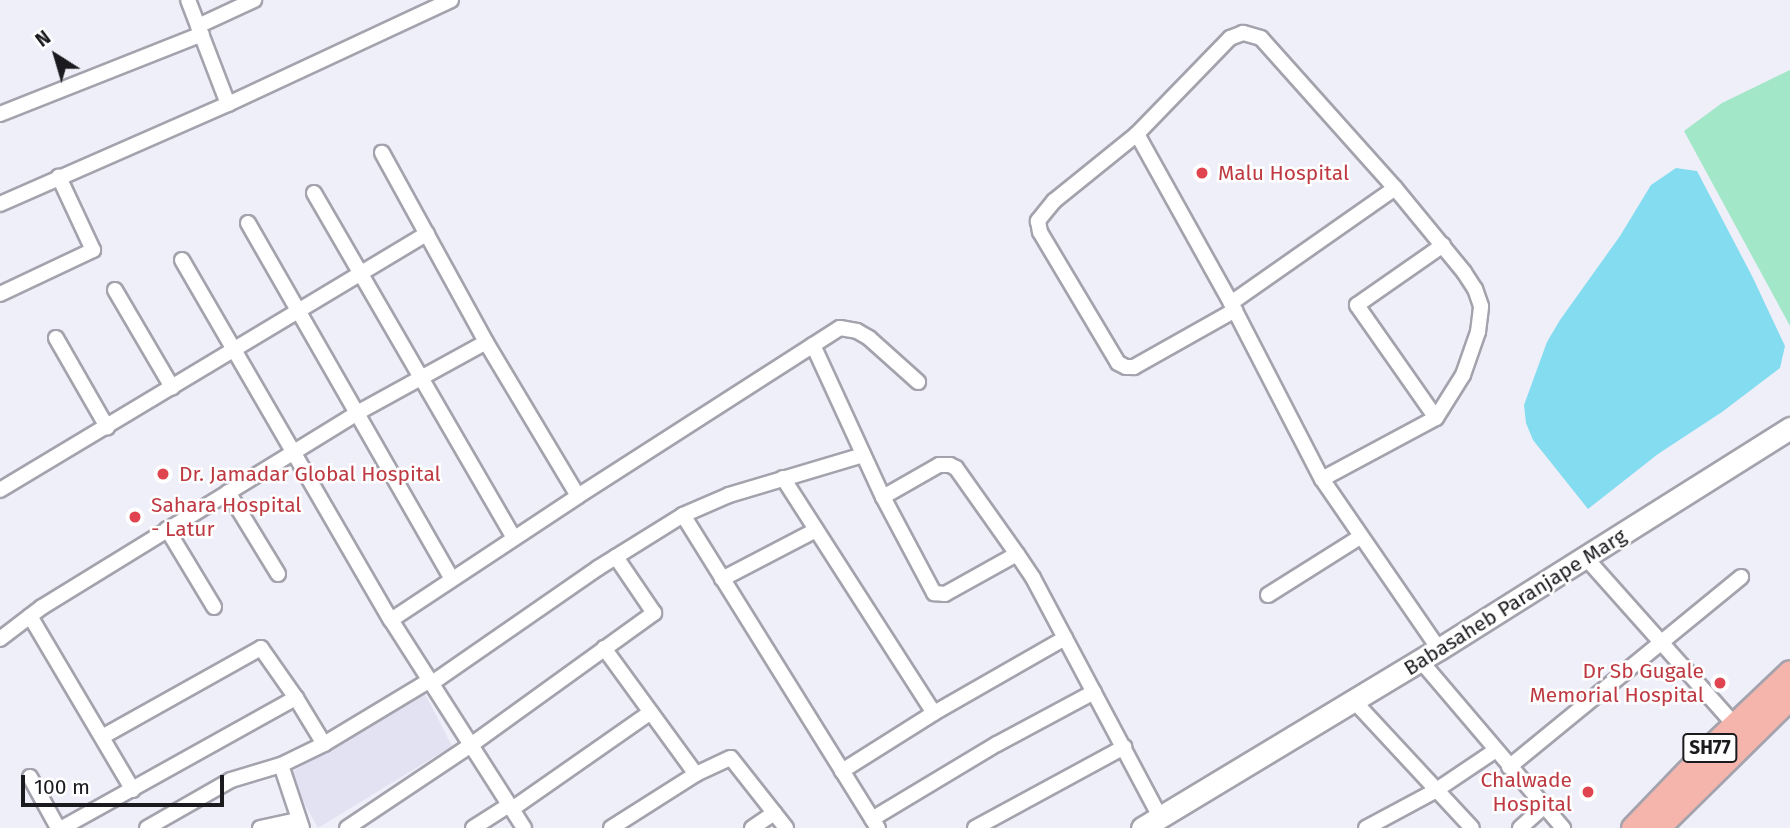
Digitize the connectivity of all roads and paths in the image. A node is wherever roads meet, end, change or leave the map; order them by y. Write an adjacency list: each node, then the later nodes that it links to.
1 (188, 0): 4 (street)
2 (254, 0): 4 (street)
3 (451, 0): 5 (street)
4 (200, 30): 5 (street); 6 (street)
5 (228, 104): 9 (street)
6 (0, 114)
7 (1137, 134): 10 (street); 20 (street); 20 (street)
8 (382, 153): 14 (street)
9 (59, 177): 12 (street); 19 (street)
10 (1395, 188): 15 (street); 20 (street)
11 (314, 193): 17 (street)
12 (0, 204)
13 (248, 223): 21 (street)
14 (427, 233): 17 (street); 23 (street)
15 (1443, 245): 30 (street); 30 (street)
16 (181, 260): 25 (street)
17 (361, 273): 21 (street); 26 (street)
18 (115, 290): 28 (street)
19 (0, 294)
20 (1233, 307): 36 (street)
21 (300, 309): 25 (street); 29 (street)
22 (56, 338): 31 (street)
23 (486, 342): 26 (street); 39 (street)
24 (813, 345): 27 (street); 34 (street); 39 (street)
25 (235, 348): 28 (street); 33 (street)
26 (421, 376): 29 (street); 45 (street)
27 (918, 382)
28 (172, 387): 31 (street)
29 (357, 413): 33 (street); 51 (street)
30 (1436, 418): 36 (street)
31 (107, 427): 37 (street)
32 (1790, 428): 48 (street, Babasaheb Paranjape Marg)
33 (295, 451): 38 (street); 56 (street)
34 (863, 455): 35 (street); 40 (street)
35 (783, 478): 41 (street); 43 (street)
36 (1322, 479): 44 (street)
37 (0, 490)
38 (228, 492): 42 (street); 49 (street)
39 (578, 496): 45 (street)
40 (883, 497): 46 (street); 46 (street)
41 (682, 515): 47 (street); 52 (street)
42 (167, 529): 54 (street); 55 (street)
43 (816, 530): 52 (street); 70 (street)
44 (1360, 537): 53 (street); 61 (street)
45 (514, 538): 51 (street)
46 (1017, 554): 57 (street)
47 (615, 557): 60 (street); 64 (street)
48 (1587, 558): 59 (street); 61 (street, Babasaheb Paranjape Marg)
49 (278, 574)
50 (1741, 577): 59 (street)
51 (452, 579): 56 (street)
52 (722, 579): 79 (street)
53 (1268, 595)
54 (214, 607)
55 (30, 616): 58 (street); 72 (street)
56 (391, 620): 64 (street)
57 (1065, 638): 65 (street); 70 (street)
58 (0, 639)
59 (1660, 644): 71 (street); 78 (street)
60 (604, 648): 69 (street); 74 (street)
61 (1439, 649): 62 (street, Babasaheb Paranjape Marg)
62 (1420, 660): 68 (street, Babasaheb Paranjape Marg); 76 (street)
63 (1790, 672): 71 (main road, SH77)
64 (431, 682): 73 (street); 74 (street)
65 (1094, 692): 75 (street); 88 (street)
66 (1790, 697): 105 (main road, SH77)
67 (296, 698): 72 (street); 73 (street); 82 (street)
68 (1354, 701): 83 (street); 89 (street, Babasaheb Paranjape Marg)
69 (651, 712): 80 (street); 84 (street)
70 (934, 713): 79 (street)
71 (1734, 724): 104 (main road, SH77)
72 (102, 737): 82 (street)
73 (324, 744): 77 (street)
74 (471, 745): 84 (street); 93 (street)
75 (1124, 747): 89 (street); 99 (street)
76 (1496, 750): 78 (street); 83 (street)
77 (281, 765): 87 (street); 91 (street)
78 (1508, 767): 85 (street)
79 (842, 771): 88 (street)
80 (696, 774): 86 (street); 96 (street)
81 (30, 777): 90 (street)
82 (133, 790): 90 (street)
83 (1435, 791): 100 (street); 101 (street)
84 (510, 807): 94 (street); 95 (street)
85 (1543, 807): 102 (street); 103 (street)
86 (774, 813): 97 (street); 98 (street)
87 (300, 824): 92 (street)
88 (875, 824)
89 (1149, 825)
90 (60, 828)
91 (147, 828)
92 (260, 828)
93 (347, 828)
94 (473, 828)
95 (524, 828)
96 (611, 828)
97 (751, 828)
98 (786, 828)
99 (975, 828)
100 (1366, 828)
101 (1472, 828)
102 (1520, 828)
103 (1563, 828)
104 (1633, 828)
105 (1657, 828)

